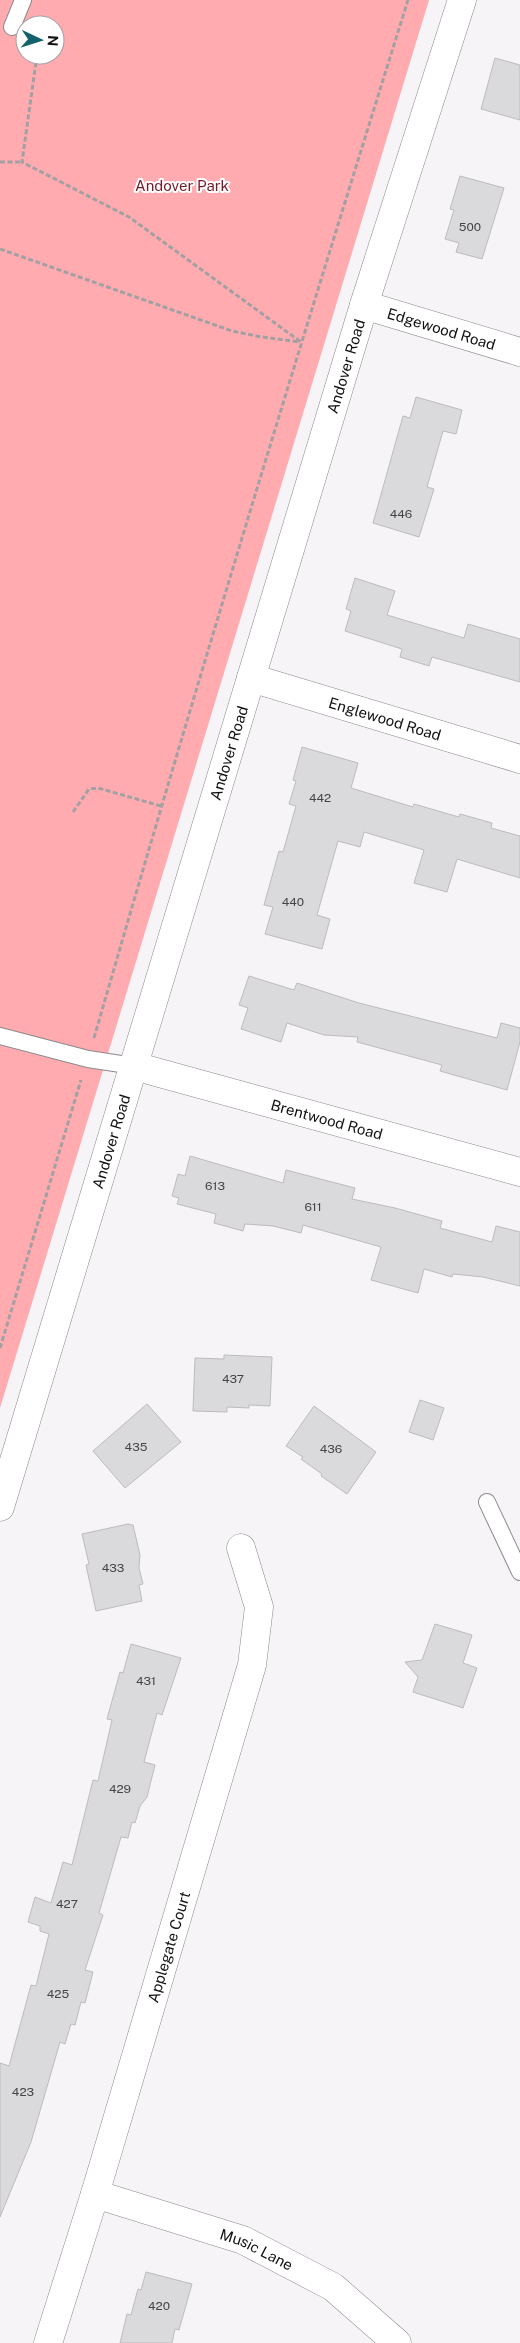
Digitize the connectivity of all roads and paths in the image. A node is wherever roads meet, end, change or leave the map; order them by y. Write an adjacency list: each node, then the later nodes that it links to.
1 (22, 0): 4 (lane)
2 (408, 0): 10 (path)
3 (462, 0): 9 (street, Andover Road)
4 (12, 27)
5 (36, 65): 7 (path)
6 (0, 162): 7 (path)
7 (22, 162): 10 (path)
8 (0, 249): 10 (path)
9 (364, 305): 11 (street, Edgewood Road); 12 (street, Andover Road)
10 (301, 342): 14 (path)
11 (520, 352)
12 (251, 678): 13 (street, Englewood Road); 18 (street, Andover Road)
13 (520, 759)
14 (161, 806): 15 (path); 17 (path)
15 (73, 812)
16 (0, 1036): 17 (lane)
17 (88, 1059): 18 (lane); 20 (path)
18 (134, 1066): 19 (street, Brentwood Road); 22 (street, Andover Road)
19 (520, 1172)
20 (0, 1348)
21 (487, 1502): 24 (lane)
22 (0, 1507)
23 (241, 1548): 25 (street, Applegate Court)
24 (520, 1572)
25 (95, 2194): 26 (street, Applegate Court); 27 (street, Music Lane)
26 (48, 2343)
27 (398, 2343)

